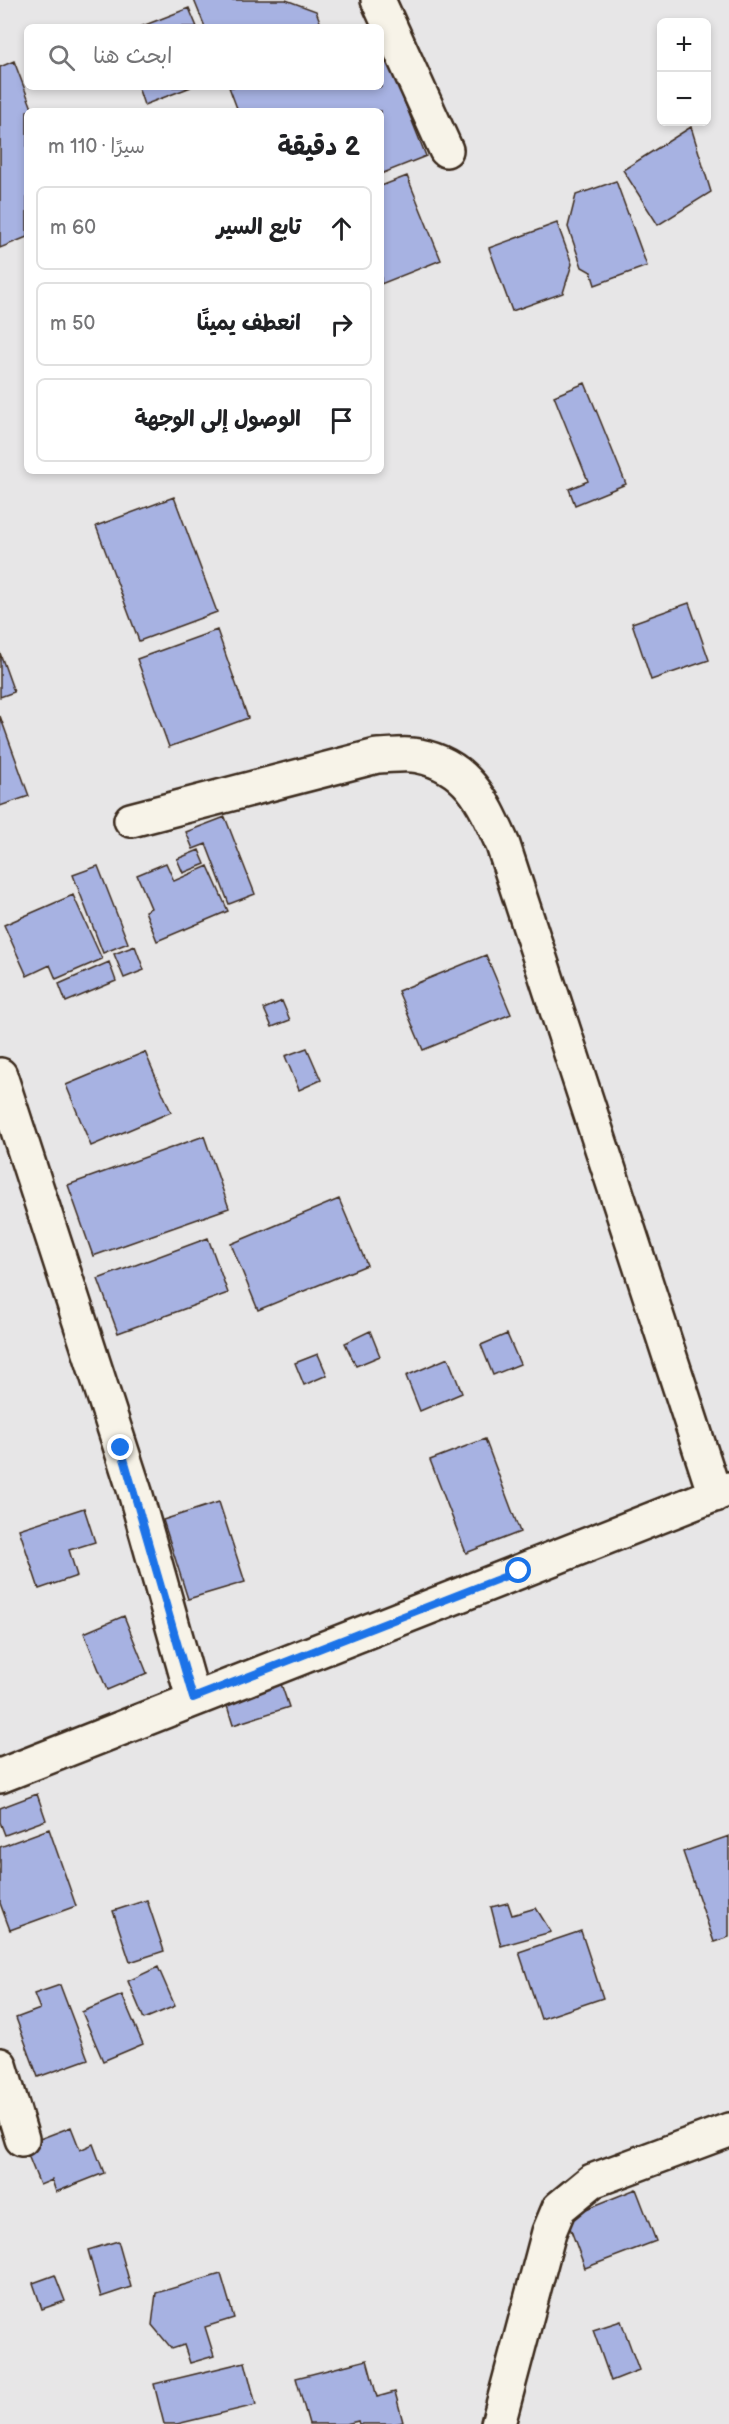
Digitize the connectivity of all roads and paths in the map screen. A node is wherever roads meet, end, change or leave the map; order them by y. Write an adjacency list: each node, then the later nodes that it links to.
1 (378, 0): 2 (street)
2 (446, 150)
3 (130, 820): 5 (street)
4 (0, 1075): 6 (street)
5 (722, 1492): 6 (street)
6 (193, 1698): 7 (street)
7 (0, 1776)
8 (0, 2065): 10 (street)
9 (729, 2130): 11 (street)
10 (22, 2139)
11 (498, 2424)

